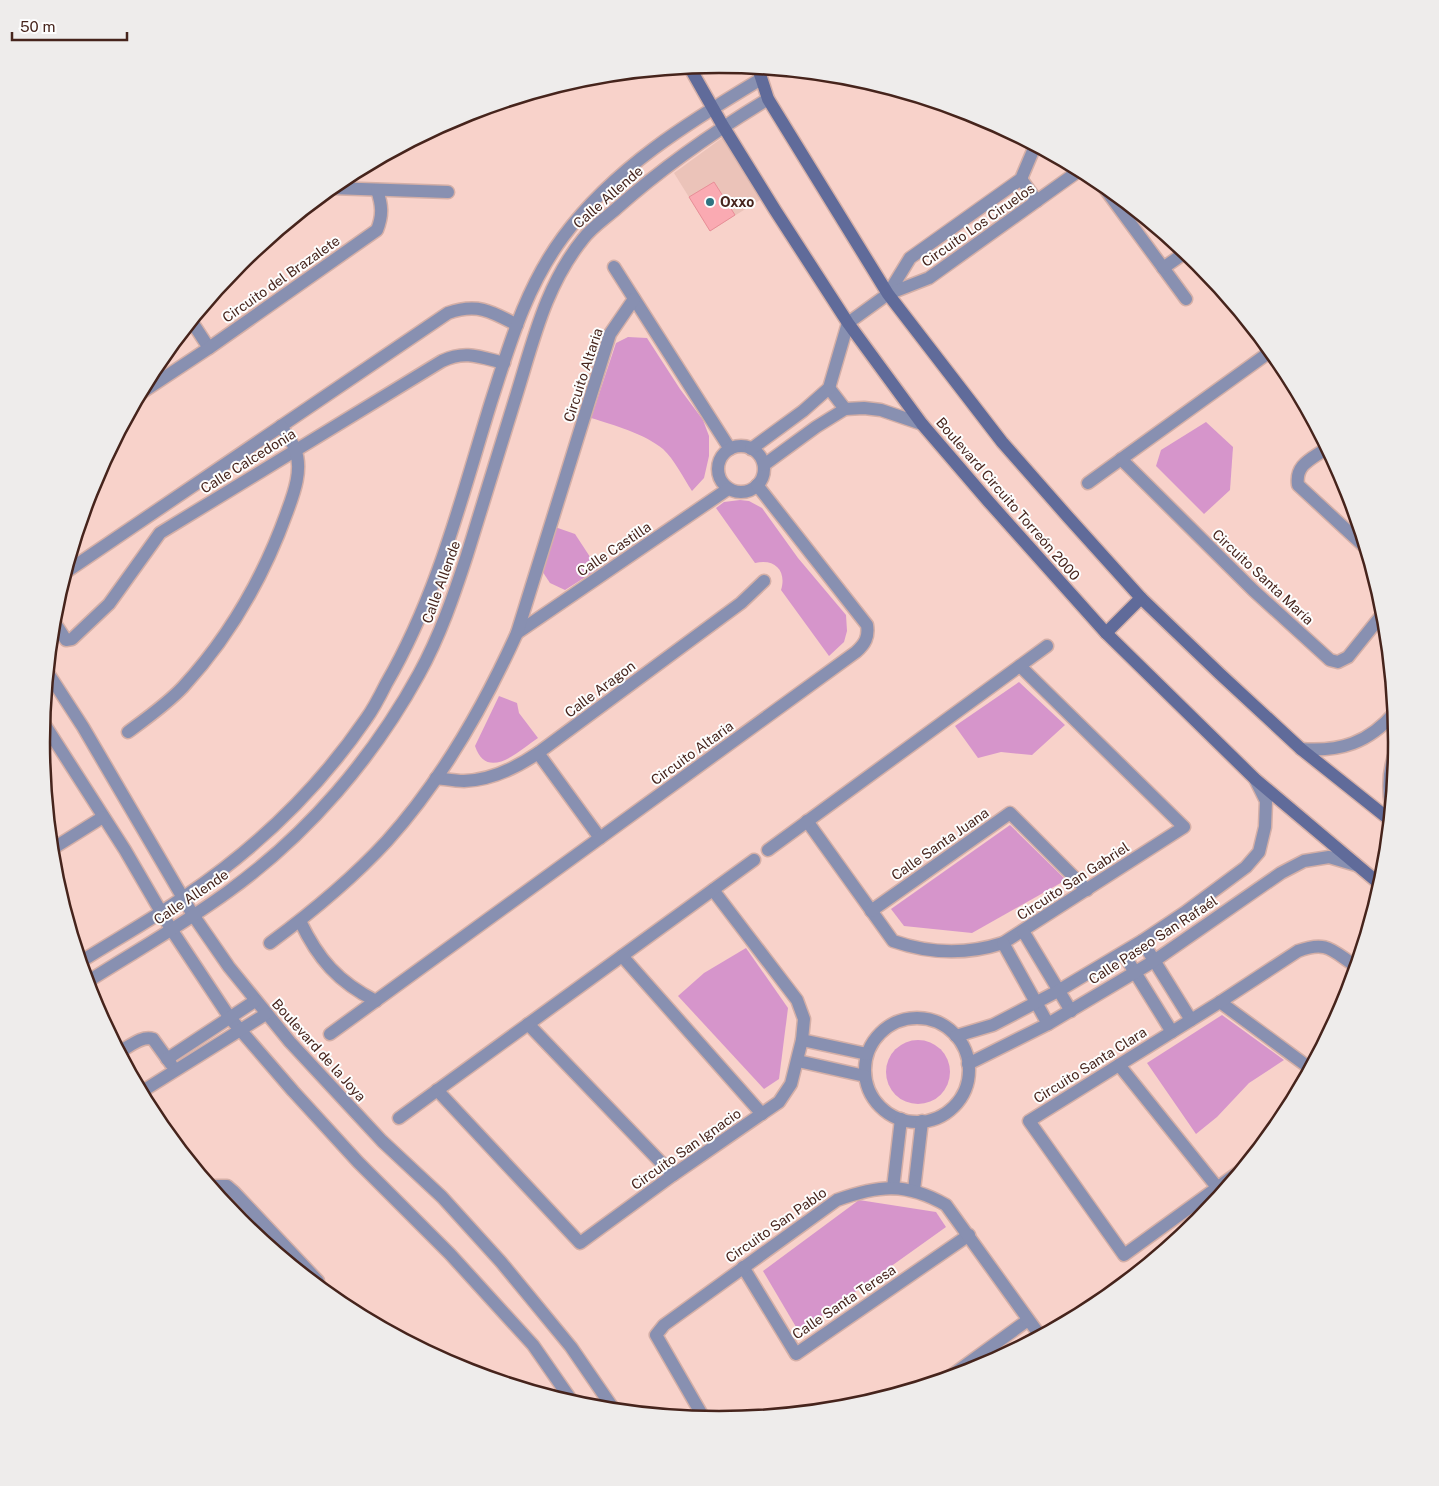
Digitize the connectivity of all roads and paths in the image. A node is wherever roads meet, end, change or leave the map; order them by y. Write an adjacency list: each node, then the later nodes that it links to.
1 (694, 74): 5 (main road, Boulevard Circuito Torreón 2000)
2 (760, 74): 4 (main road)
3 (759, 75): 5 (street, Calle Allende)
4 (768, 99): 6 (street, Calle Allende); 18 (main road)
5 (713, 108): 6 (main road, Boulevard Circuito Torreón 2000); 22 (street, Calle Allende)
6 (724, 126): 21 (main road, Boulevard Circuito Torreón 2000); 77 (street, Calle Allende)
7 (1033, 152): 9 (street, Circuito Los Ciruelos)
8 (1073, 175): 13 (street, Circuito Los Ciruelos)
9 (1021, 179): 13 (street); 18 (street, Circuito Los Ciruelos)
10 (344, 189): 11 (street)
11 (377, 190): 12 (street); 24 (street, Circuito del Brazalete)
12 (448, 192)
13 (1037, 201): 18 (street, Circuito Los Ciruelos)
14 (1116, 204): 17 (street)
15 (1179, 257): 17 (street)
16 (614, 267): 19 (street)
17 (1163, 268): 20 (street)
18 (888, 294): 21 (street, Circuito Los Ciruelos); 48 (main road)
19 (634, 299): 34 (street); 51 (street, Circuito Altaria)
20 (1186, 300)
21 (848, 323): 28 (street); 31 (main road, Boulevard Circuito Torreón 2000)
22 (517, 325): 26 (street, Calle Allende); 32 (street, Calle Calcedonia)
23 (195, 327): 24 (street)
24 (209, 348): 27 (street, Circuito del Brazalete)
25 (1265, 355): 38 (street)
26 (504, 363): 35 (street, Calle Calcedonia); 74 (street, Calle Allende)
27 (155, 383)
28 (830, 388): 29 (street); 30 (street)
29 (846, 409): 31 (street); 33 (street)
30 (787, 423): 33 (street); 36 (street)
31 (922, 424): 52 (main road, Boulevard Circuito Torreón 2000)
32 (281, 426): 35 (street); 43 (street, Calle Calcedonia)
33 (798, 439): 39 (street)
34 (730, 448): 36 (street); 42 (street)
35 (295, 449): 44 (street, Calle Calcedonia); 57 (street)
36 (751, 449): 39 (street)
37 (1322, 452): 45 (street)
38 (1121, 459): 40 (street); 49 (street, Circuito Santa María)
39 (764, 465): 41 (street)
40 (1088, 482)
41 (757, 485): 42 (street); 66 (street, Circuito Altaria)
42 (728, 489): 51 (street, Calle Castilla)
43 (148, 517): 44 (street); 46 (street, Calle Calcedonia)
44 (160, 533): 50 (street, Calle Calcedonia)
45 (1356, 539)
46 (74, 567)
47 (764, 581): 60 (street, Calle Aragon)
48 (1141, 598): 52 (main road); 59 (main road)
49 (1377, 621)
50 (60, 631)
51 (517, 633): 61 (street, Circuito Altaria)
52 (1106, 633): 62 (main road, Boulevard Circuito Torreón 2000)
53 (1047, 646): 54 (street)
54 (1020, 666): 65 (street); 73 (street, Circuito San Gabriel)
55 (53, 680): 74 (street, Boulevard de la Joya)
56 (1388, 720): 59 (street)
57 (128, 732)
58 (50, 736): 64 (street)
59 (1301, 749): 63 (main road)
60 (538, 753): 61 (street, Calle Aragon); 66 (street)
61 (436, 778): 78 (street, Circuito Altaria)
62 (1256, 779): 70 (main road, Boulevard Circuito Torreón 2000); 81 (street, Calle Paseo San Rafaél)
63 (1385, 816)
64 (103, 817): 67 (street); 76 (street)
65 (807, 821): 68 (street); 75 (street, Circuito San Gabriel)
66 (600, 838): 93 (street, Circuito Altaria)
67 (58, 845)
68 (768, 850)
69 (754, 860): 72 (street)
70 (1356, 864): 71 (main road, Boulevard Circuito Torreón 2000); 87 (street, Calle Paseo San Rafaél)
71 (1375, 880)
72 (713, 890): 85 (street); 106 (street, Circuito San Ignacio)
73 (1087, 890): 75 (street, Calle Santa Juana); 80 (street, Circuito San Gabriel)
74 (184, 898): 76 (street, Calle Allende); 77 (street, Boulevard de la Joya)
75 (871, 911): 83 (street, Circuito San Gabriel)
76 (161, 912): 79 (street); 86 (street, Calle Allende)
77 (193, 915): 79 (street, Calle Allende); 92 (street, Boulevard de la Joya)
78 (300, 921): 82 (street, Circuito Altaria); 93 (street)
79 (171, 929): 90 (street, Calle Allende); 98 (street)
80 (1023, 931): 83 (street, Circuito San Gabriel); 91 (street)
81 (1142, 942): 84 (street, Calle Paseo San Rafaél); 87 (street)
82 (270, 943)
83 (1003, 943): 95 (street)
84 (1123, 953): 89 (street); 91 (street, Calle Paseo San Rafaél)
85 (622, 956): 100 (street); 118 (street)
86 (86, 958)
87 (1154, 961): 89 (street, Calle Paseo San Rafaél); 99 (street)
88 (1351, 963): 94 (street, Circuito Santa Clara)
89 (1135, 972): 96 (street, Calle Paseo San Rafaél); 103 (street)
90 (93, 978)
91 (1058, 991): 95 (street, Calle Paseo San Rafaél); 96 (street)
92 (255, 1001): 97 (street, Boulevard de la Joya); 98 (street)
93 (376, 1001): 104 (street, Circuito Altaria)
94 (1220, 1002): 99 (street, Circuito Santa Clara); 113 (street)
95 (1036, 1003): 101 (street); 105 (street, Calle Paseo San Rafaél)
96 (1071, 1011): 101 (street, Calle Paseo San Rafaél)
97 (266, 1014): 102 (street); 135 (street, Boulevard de la Joya)
98 (230, 1018): 102 (street); 109 (street)
99 (1191, 1020): 103 (street, Circuito Santa Clara)
100 (528, 1024): 117 (street); 122 (street)
101 (1048, 1024): 111 (street, Calle Paseo San Rafaél)
102 (240, 1029): 114 (street); 134 (street)
103 (1172, 1032): 112 (street, Circuito Santa Clara)
104 (330, 1034)
105 (956, 1036): 108 (street); 111 (street)
106 (802, 1040): 108 (street); 110 (street, Circuito San Ignacio)
107 (124, 1049): 109 (street)
108 (867, 1054): 115 (street)
109 (167, 1059): 114 (street)
110 (798, 1061): 115 (street); 118 (street, Circuito San Ignacio)
111 (968, 1064): 121 (street)
112 (1119, 1065): 125 (street); 125 (street, Circuito Santa Clara)
113 (1306, 1065)
114 (175, 1071): 116 (street)
115 (865, 1076): 120 (street)
116 (147, 1089)
117 (437, 1090): 119 (street); 122 (street, Circuito San Ignacio)
118 (762, 1114): 122 (street, Circuito San Ignacio)
119 (400, 1118)
120 (901, 1119): 121 (street); 126 (street)
121 (922, 1121): 127 (street)
122 (673, 1175)
123 (1225, 1181): 125 (street, Circuito Santa Clara)
124 (218, 1186): 129 (street)
125 (1217, 1187)
126 (893, 1188): 127 (street, Circuito San Pablo); 130 (street, Circuito San Pablo)
127 (914, 1190): 128 (street, Circuito San Pablo)
128 (969, 1235): 130 (street, Calle Santa Teresa); 131 (street, Circuito San Pablo)
129 (284, 1251)
130 (744, 1266): 136 (street, Circuito San Pablo)
131 (1028, 1320): 132 (street, Circuito San Pablo); 133 (street)
132 (1037, 1332)
133 (964, 1367)
134 (568, 1395)
135 (610, 1403)
136 (699, 1412)

